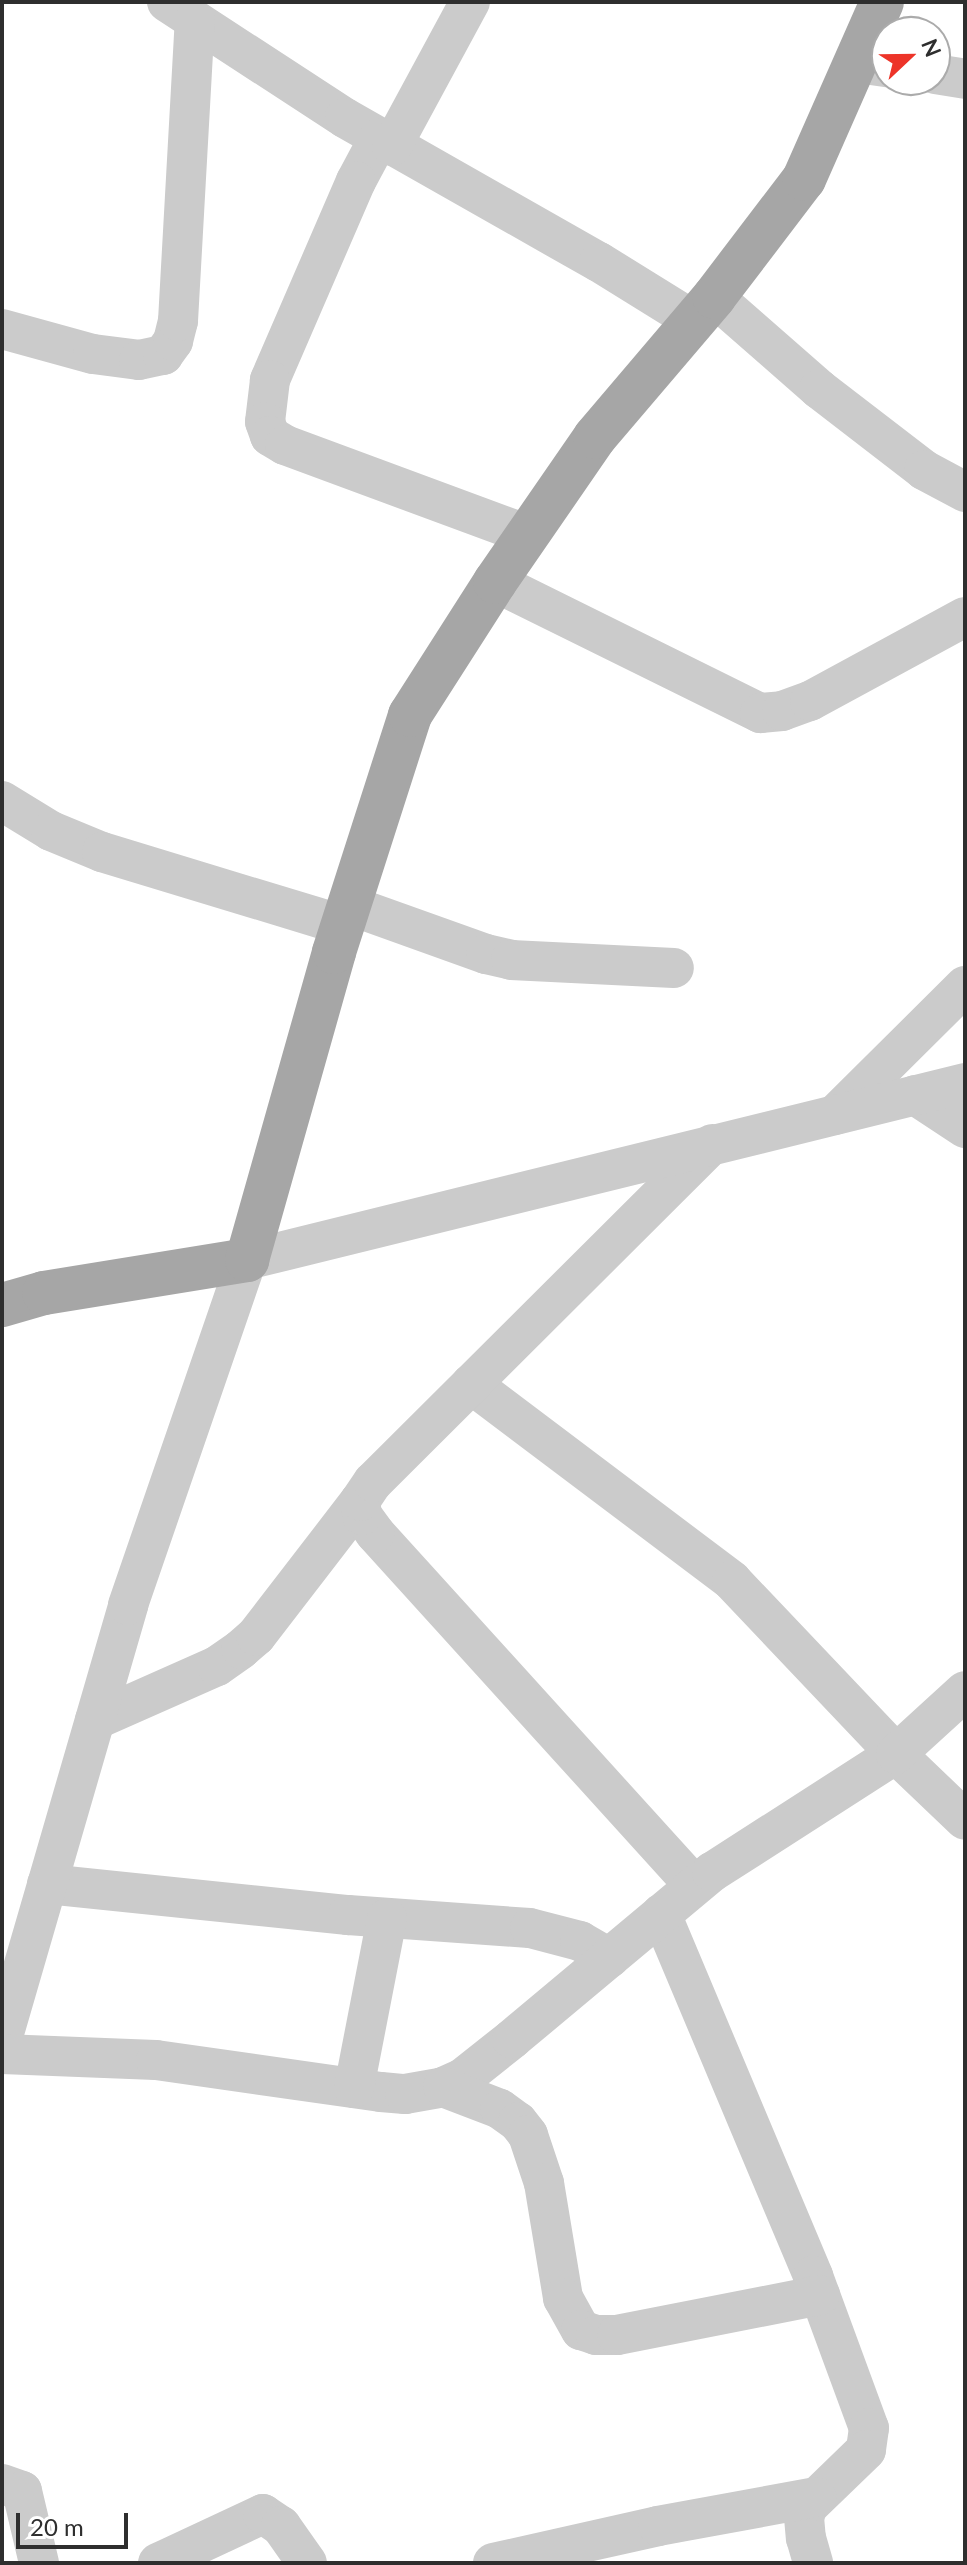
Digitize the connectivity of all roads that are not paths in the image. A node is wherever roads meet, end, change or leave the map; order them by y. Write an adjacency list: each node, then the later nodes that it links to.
1 (470, 2): 4 (street)
2 (181, 11): 4 (street); 6 (street)
3 (871, 67): 5 (main road)
4 (385, 142): 5 (street); 8 (street)
5 (704, 309): 7 (street); 8 (main road)
6 (2, 329)
7 (965, 492)
8 (528, 535): 9 (main road)
9 (495, 582): 10 (street); 12 (main road)
10 (965, 617)
11 (2, 801): 12 (street)
12 (346, 915): 13 (street); 20 (main road)
13 (674, 968)
14 (965, 986): 17 (street)
15 (965, 1083): 16 (street)
16 (915, 1095): 17 (street); 18 (street)
17 (835, 1115): 19 (street)
18 (965, 1128)
19 (712, 1144): 20 (street); 22 (street)
20 (247, 1260): 21 (main road); 25 (street)
21 (2, 1305)
22 (471, 1384): 23 (street); 26 (street)
23 (360, 1501): 25 (street); 29 (street)
24 (965, 1691): 26 (street)
25 (95, 1720): 28 (street)
26 (896, 1754): 27 (street); 29 (street)
27 (965, 1820)
28 (47, 1884): 31 (street); 33 (street)
29 (694, 1885): 30 (street)
30 (661, 1914): 32 (street); 37 (street)
31 (387, 1918): 32 (street); 36 (street)
32 (609, 1958): 35 (street)
33 (2, 2040)
34 (2, 2054): 36 (street)
35 (443, 2087): 36 (street); 37 (street)
36 (354, 2088)
37 (820, 2295): 39 (street)
38 (2, 2484): 40 (street)
39 (816, 2497): 43 (street); 44 (street)
40 (39, 2563)
41 (158, 2563): 42 (street)
42 (307, 2563)
43 (493, 2563)
44 (813, 2563)

